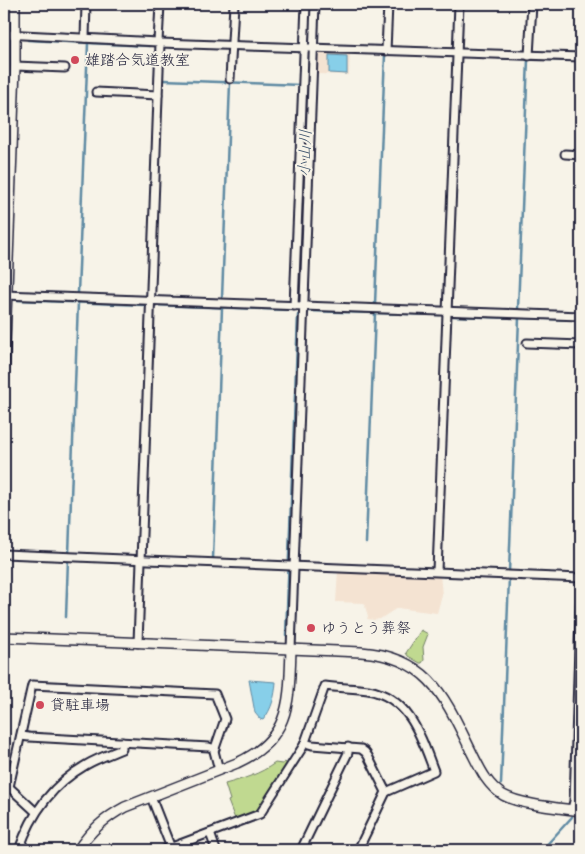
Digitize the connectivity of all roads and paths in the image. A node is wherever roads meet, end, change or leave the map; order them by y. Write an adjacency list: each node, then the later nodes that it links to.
1 (15, 4): 12 (street)
2 (86, 4): 13 (street)
3 (160, 4): 14 (street)
4 (234, 4): 15 (street)
5 (306, 4): 10 (street)
6 (315, 4): 10 (street)
7 (388, 4): 17 (street)
8 (459, 4): 18 (street)
9 (532, 4): 19 (street)
10 (310, 14): 16 (street)
11 (4, 34): 12 (street)
12 (15, 35): 13 (street); 21 (street)
13 (85, 38): 14 (street)
14 (159, 42): 15 (street); 25 (street)
15 (231, 45): 16 (street); 23 (street)
16 (308, 48): 17 (street); 28 (street)
17 (386, 51): 18 (street)
18 (457, 53): 19 (street); 33 (street)
19 (530, 56): 20 (street)
20 (581, 58)
21 (15, 66): 22 (street); 29 (street)
22 (64, 68)
23 (230, 79)
24 (96, 92): 25 (street)
25 (158, 95): 30 (street)
26 (566, 154): 27 (street)
27 (581, 155)
28 (304, 165): 31 (street); 32 (street)
29 (5, 295): 30 (street); 37 (street)
30 (150, 300): 31 (street); 39 (street)
31 (294, 306): 32 (street)
32 (303, 306): 33 (street); 40 (street)
33 (447, 311): 34 (street); 41 (street)
34 (581, 316)
35 (527, 343): 36 (street)
36 (581, 346)
37 (4, 371)
38 (4, 554): 39 (street)
39 (141, 559): 40 (street); 46 (street)
40 (290, 565): 41 (street); 47 (street)
41 (437, 571): 42 (street)
42 (581, 578)
43 (581, 585): 44 (street)
44 (581, 614): 56 (street)
45 (4, 637): 46 (street)
46 (138, 643): 47 (street)
47 (291, 649): 53 (street); 56 (street)
48 (21, 736): 49 (street); 52 (street); 57 (street)
49 (122, 742): 52 (street); 57 (street)
50 (305, 743): 51 (street); 54 (street); 58 (street)
51 (348, 747): 54 (street); 63 (street)
52 (215, 749): 53 (street)
53 (220, 770): 55 (street)
54 (386, 792): 64 (street)
55 (151, 797): 59 (street); 61 (street)
56 (577, 810)
57 (36, 812): 60 (street)
58 (210, 833): 59 (street); 62 (street)
59 (168, 849)
60 (19, 850)
61 (78, 850)
62 (216, 850)
63 (300, 850)
64 (358, 850)

